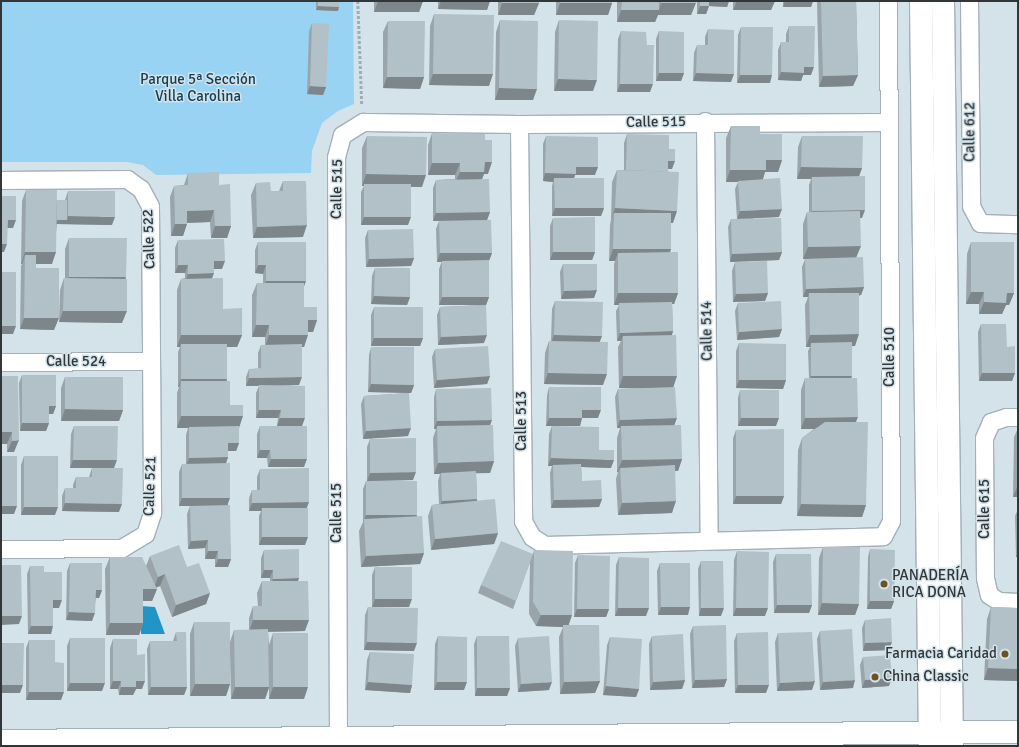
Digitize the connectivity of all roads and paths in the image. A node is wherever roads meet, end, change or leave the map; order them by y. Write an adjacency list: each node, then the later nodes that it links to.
1 (358, 1): 7 (path)
2 (888, 1): 8 (street, Calle 510)
3 (921, 1): 20 (street)
4 (943, 1): 19 (street)
5 (969, 1): 11 (street, Calle 612)
6 (704, 121): 8 (street, Calle 515); 9 (street, Calle 515); 15 (street, Calle 514)
7 (362, 122): 9 (street, Calle 515); 22 (street, Calle 515)
8 (889, 122): 15 (street, Calle 510)
9 (519, 124): 15 (street, Calle 513)
10 (1, 180): 12 (street, Calle 522)
11 (1018, 224)
12 (150, 361): 13 (street, Calle 524); 16 (street, Calle 521)
13 (1, 362)
14 (1018, 417): 17 (street, Calle 615)
15 (709, 540)
16 (1, 549)
17 (1018, 602)
18 (1018, 732): 19 (street)
19 (952, 739): 20 (street)
20 (930, 740): 22 (street)
21 (1, 741): 22 (street)
22 (338, 741)

